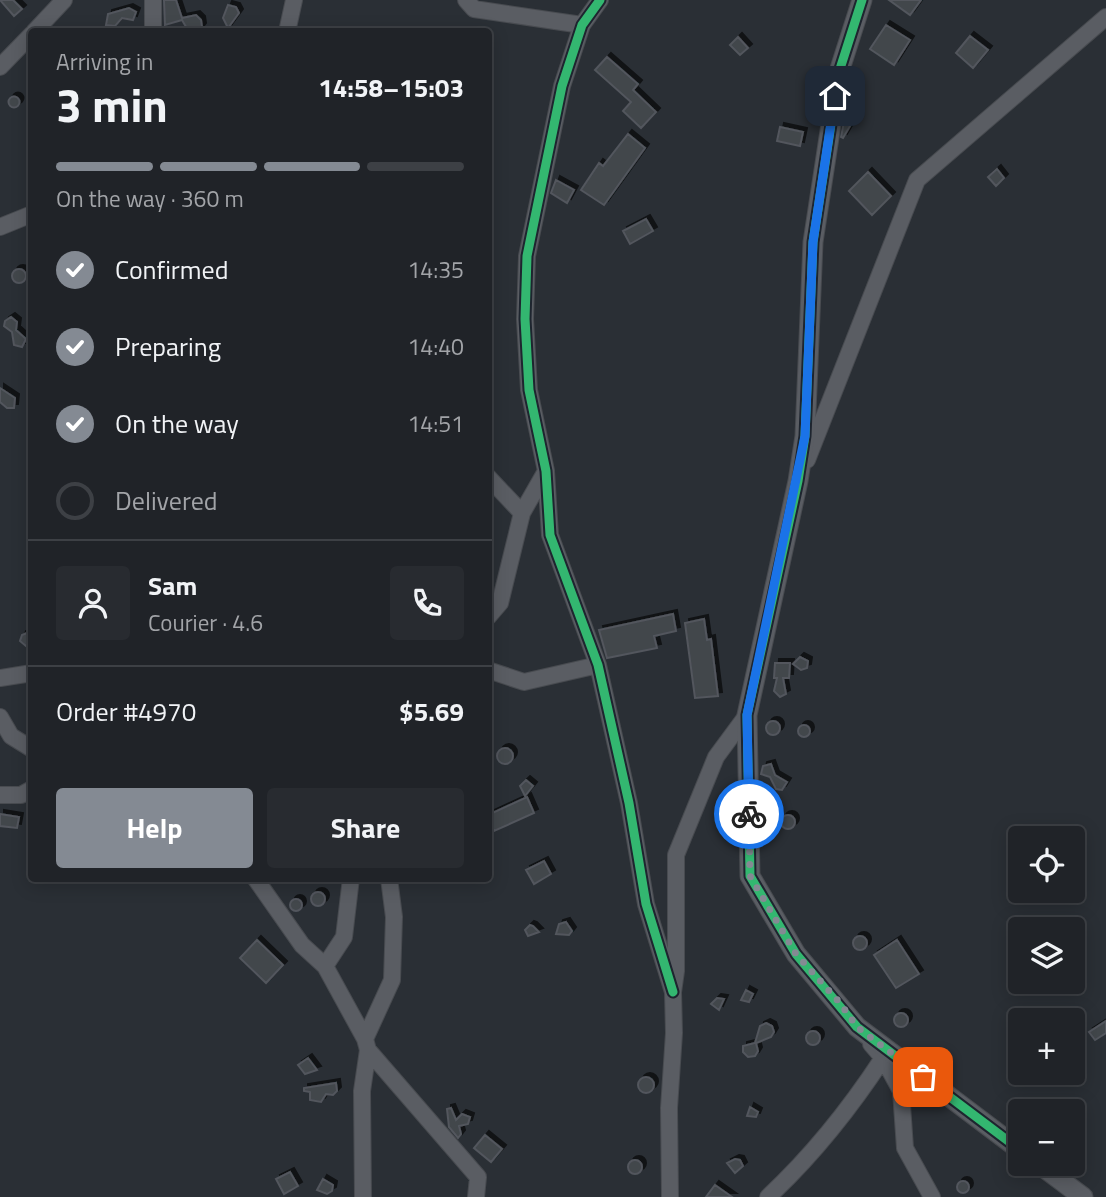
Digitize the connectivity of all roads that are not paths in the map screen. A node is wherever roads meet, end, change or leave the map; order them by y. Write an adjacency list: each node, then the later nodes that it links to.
1 (64, 0): 9 (street)
2 (153, 0): 10 (street)
3 (293, 0): 11 (street)
4 (466, 0): 8 (street)
5 (600, 0): 8 (street)
6 (863, 0): 18 (street)
7 (1106, 17): 18 (street)
8 (582, 26): 16 (street)
9 (38, 28)
10 (153, 28)
11 (288, 28)
12 (28, 38): 13 (street)
13 (0, 66)
14 (28, 216): 15 (street)
15 (0, 228)
16 (546, 471): 19 (street); 21 (street)
17 (492, 481): 19 (street)
18 (798, 481): 25 (street)
19 (522, 513): 20 (street)
20 (492, 612)
21 (598, 665): 22 (street); 34 (street)
22 (492, 671)
23 (28, 674): 24 (street)
24 (0, 678)
25 (747, 715): 34 (street); 35 (street)
26 (0, 717): 27 (street)
27 (28, 747)
28 (28, 791): 29 (street)
29 (0, 795)
30 (258, 882): 33 (street)
31 (351, 882): 33 (street)
32 (390, 882): 36 (street)
33 (325, 966): 36 (street)
34 (673, 992): 42 (street)
35 (857, 1027): 37 (street); 38 (street)
36 (366, 1045): 40 (street); 41 (street)
37 (883, 1058): 43 (street); 44 (street)
38 (1008, 1141)
39 (1054, 1176): 45 (street)
40 (363, 1197)
41 (476, 1197)
42 (670, 1197)
43 (768, 1197)
44 (932, 1197)
45 (1082, 1197)

